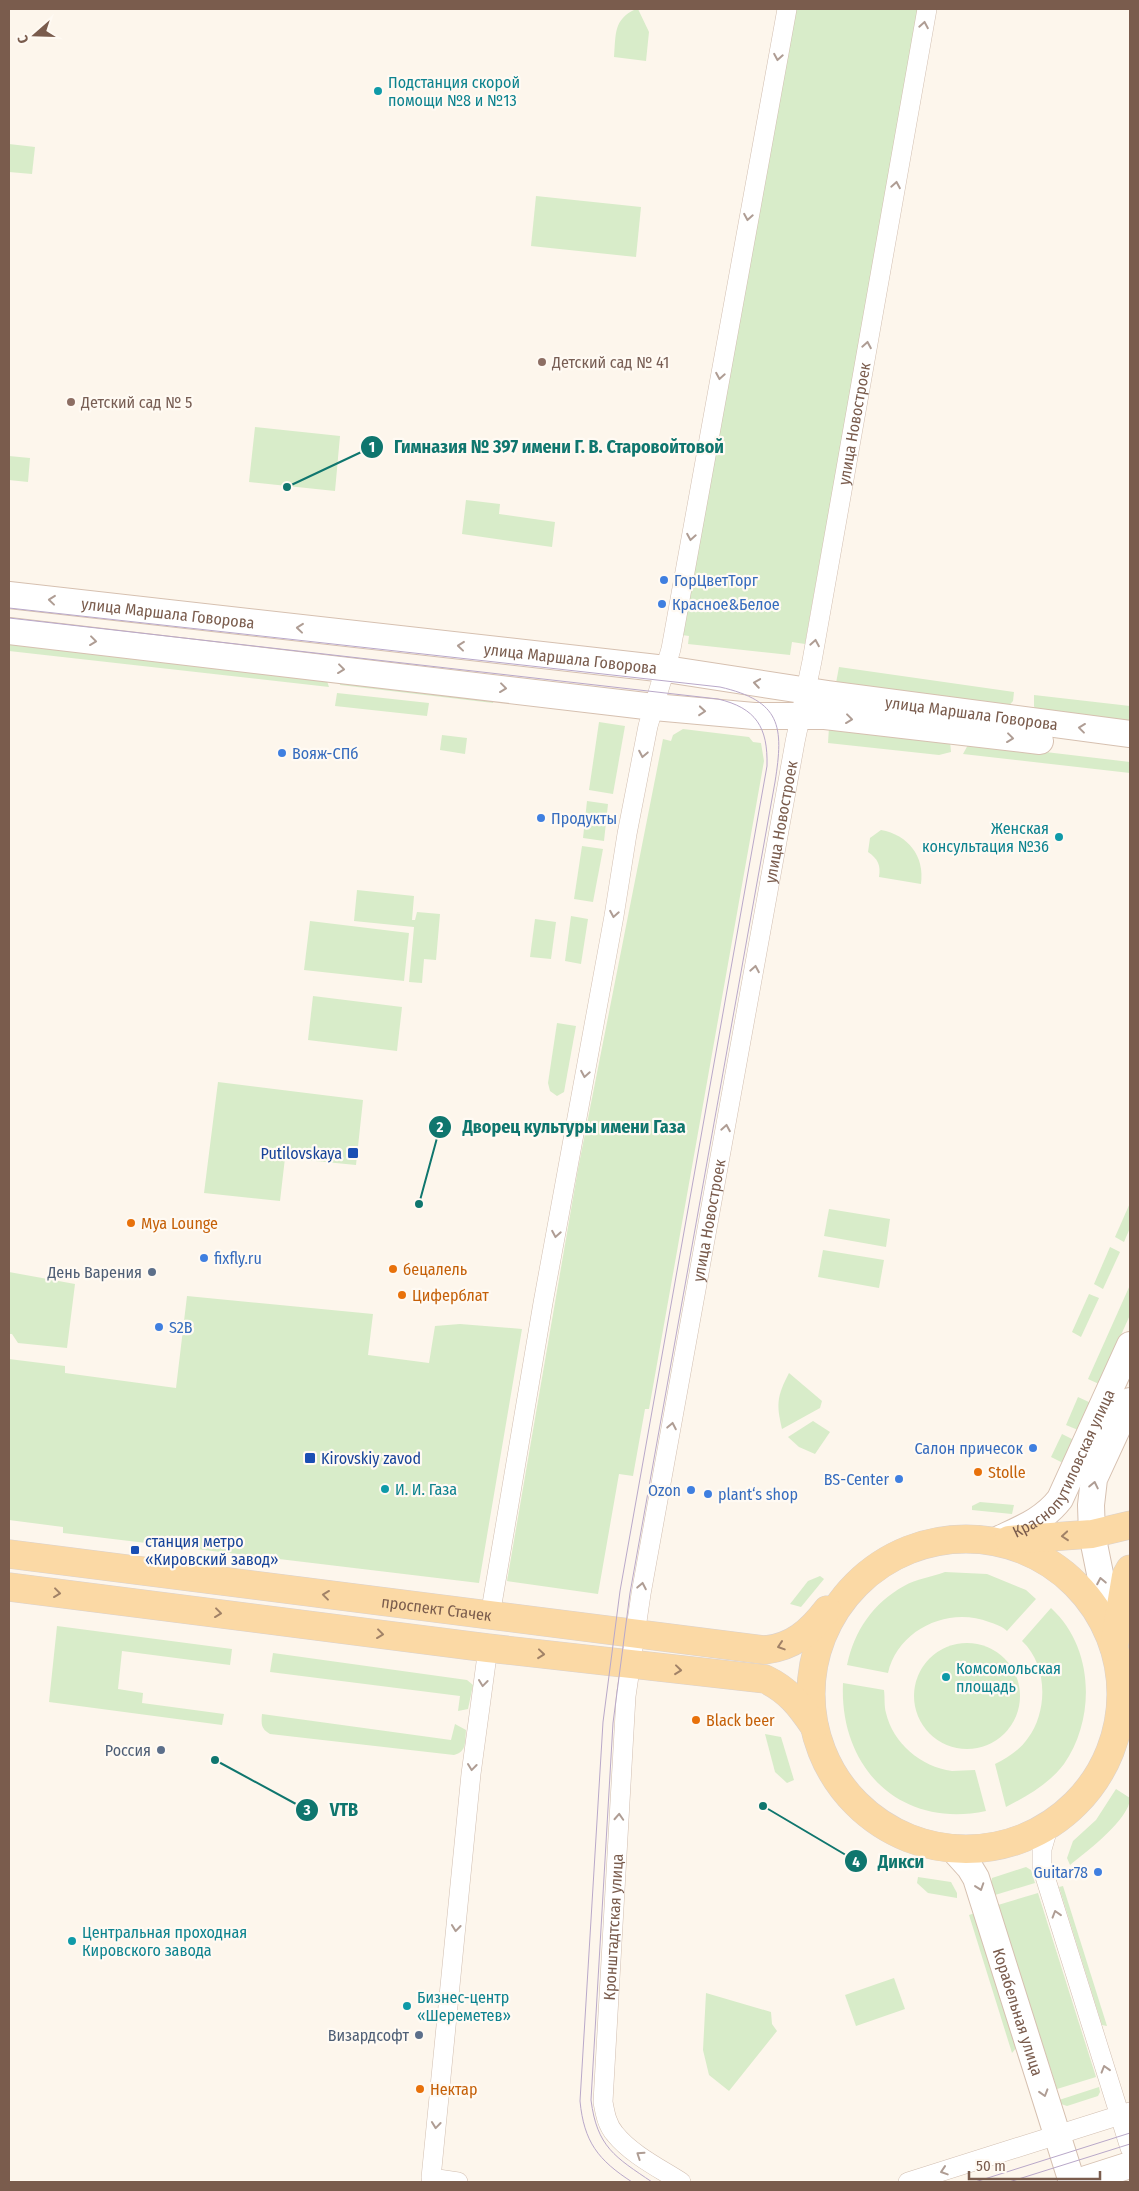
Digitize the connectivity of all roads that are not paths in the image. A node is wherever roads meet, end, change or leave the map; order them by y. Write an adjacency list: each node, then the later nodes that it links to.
1 (786, 9): 5 (street, one-way to 5)
2 (927, 9): 6 (street, улица Новостроек, one-way to 2)
3 (9, 595): 5 (main road, улица Маршала Говорова, one-way to 3)
4 (9, 631): 7 (main road, улица Маршала Говорова, one-way to 7)
5 (666, 669): 6 (main road, улица Маршала Говорова, one-way to 5); 7 (street)
6 (805, 690): 8 (street, улица Новостроек); 9 (main road, улица Маршала Говорова, one-way to 6)
7 (654, 707): 8 (main road, улица Маршала Говорова, one-way to 8); 20 (street, one-way to 20)
8 (800, 717): 10 (main road, улица Маршала Говорова, one-way to 10); 21 (street, улица Новостроек, one-way to 8)
9 (1130, 734)
10 (1130, 752)
11 (1130, 1345): 15 (main road, Краснопутиловская улица)
12 (1130, 1401): 14 (main road, Краснопутиловская улица, one-way to 12)
13 (1130, 1525): 14 (main road)
14 (1092, 1534): 15 (main road, one-way to 15); 22 (main road, Краснопутиловская улица, one-way to 14)
15 (995, 1541): 19 (main road); 22 (main road)
16 (9, 1554): 20 (main road, проспект Стачек, one-way to 16)
17 (1130, 1568): 22 (main road)
18 (9, 1587): 23 (main road, проспект Стачек, one-way to 23)
19 (846, 1595): 21 (main road, проспект Стачек, one-way to 21); 25 (main road)
20 (490, 1616): 21 (main road, проспект Стачек)
21 (634, 1634): 24 (street, Кронштадтская улица)
22 (1114, 1646): 26 (main road)
23 (488, 1648): 24 (main road, проспект Стачек, one-way to 24); 32 (street, one-way to 32)
24 (630, 1664): 25 (main road, проспект Стачек, one-way to 25); 33 (street, Кронштадтская улица, one-way to 24)
25 (815, 1728): 27 (main road)
26 (1049, 1825): 27 (main road); 28 (street, one-way to 26)
27 (952, 1848): 29 (main road, Корабельная улица, one-way to 29)
28 (1125, 2114): 29 (street); 30 (street)
29 (1058, 2135): 34 (street, one-way to 34); 35 (main road, Корабельная улица)
30 (1130, 2148)
31 (1130, 2165): 36 (main road)
32 (458, 2182)
33 (681, 2182)
34 (908, 2182)
35 (1072, 2182)
36 (1077, 2182)

